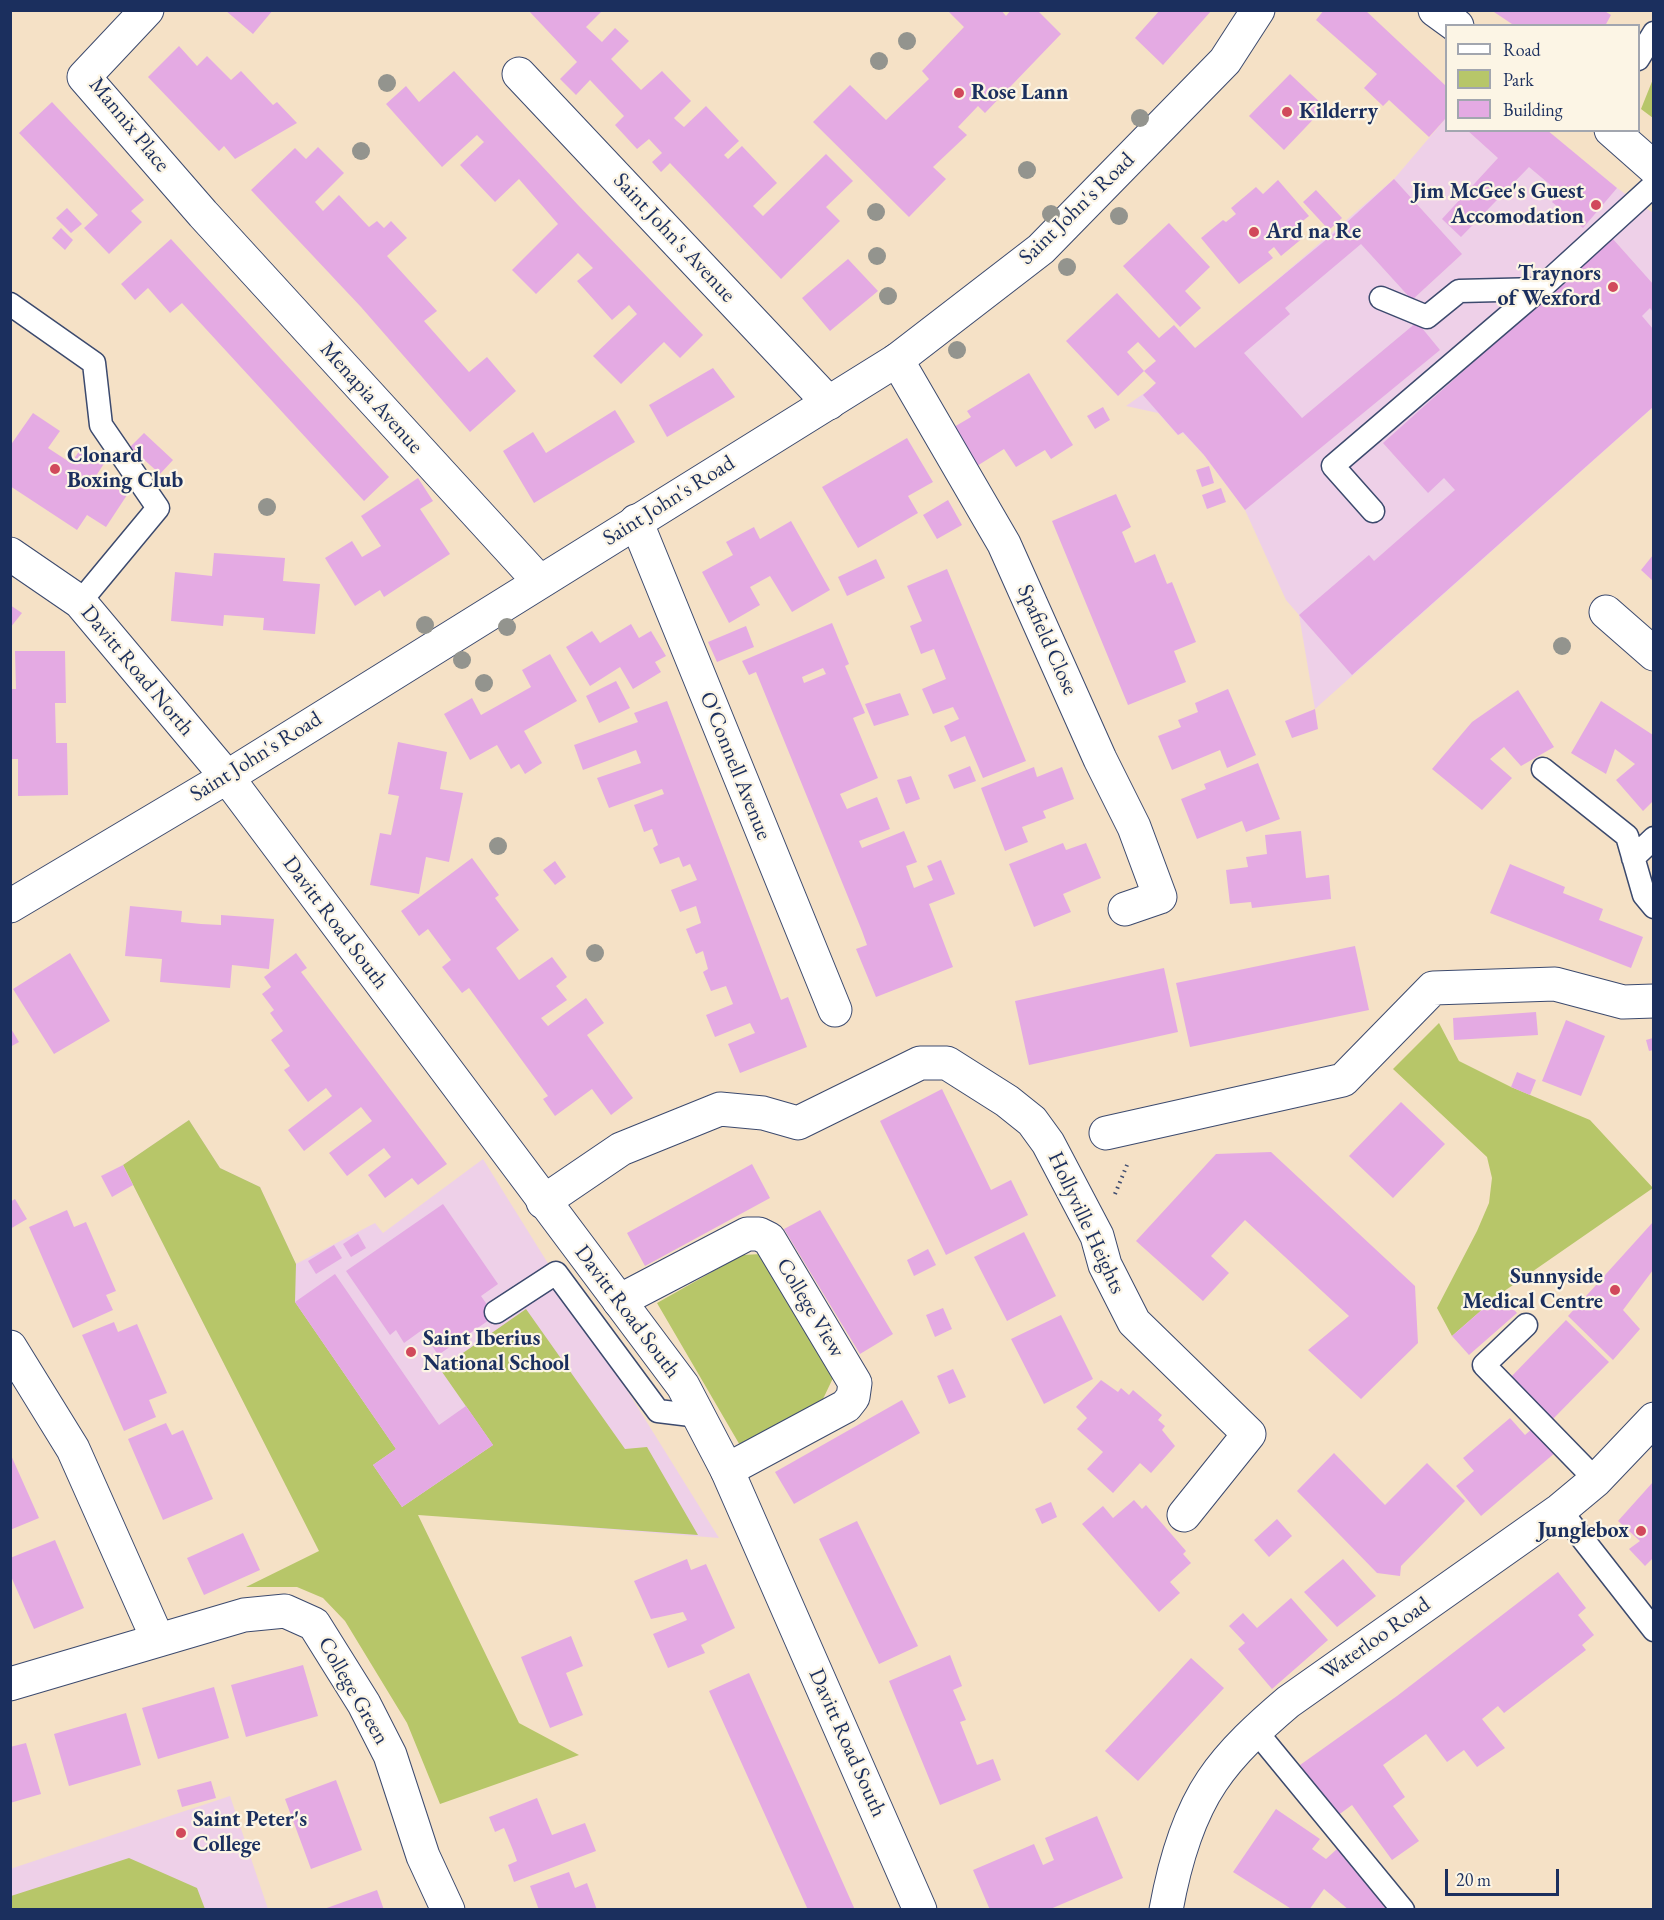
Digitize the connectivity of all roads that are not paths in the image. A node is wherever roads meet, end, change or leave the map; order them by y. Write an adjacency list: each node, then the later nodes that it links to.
1 (147, 10): 11 (street, Mannix Place)
2 (1258, 10): 15 (street, Saint John's Road)
3 (1435, 10): 4 (street)
4 (1454, 24)
5 (1653, 33): 6 (lane)
6 (1640, 56)
7 (519, 74): 16 (street, Saint John's Avenue)
8 (1613, 132): 9 (street)
9 (1653, 168)
10 (1653, 185): 12 (lane)
11 (203, 214): 20 (street, Menapia Avenue)
12 (1540, 289): 13 (lane); 17 (lane)
13 (1381, 298)
14 (10, 304): 21 (lane)
15 (897, 360): 16 (street, Saint John's Road); 30 (street, Spafield Close)
16 (829, 403): 18 (street, Saint John's Road)
17 (1373, 511)
18 (636, 522): 20 (street, Saint John's Road); 32 (street, O'Connell Avenue)
19 (10, 554): 21 (street, Davitt Road North)
20 (538, 581): 25 (street, Saint John's Road)
21 (80, 602): 25 (street, Davitt Road North)
22 (1606, 612): 23 (street)
23 (1653, 654)
24 (1543, 769): 27 (lane)
25 (226, 777): 28 (street, Saint John's Road); 34 (street, Davitt Road South)
26 (1653, 838): 27 (lane)
27 (1633, 858): 29 (lane)
28 (10, 906)
29 (1653, 907)
30 (1125, 909)
31 (1653, 1001): 33 (street)
32 (835, 1010)
33 (1116, 1130)
34 (543, 1202): 35 (street, Davitt Road South); 44 (street, Hollyville Heights)
35 (619, 1301): 39 (street, Davitt Road South); 41 (street, College View)
36 (496, 1312): 39 (lane)
37 (1527, 1325): 42 (lane)
38 (10, 1347): 46 (street)
39 (699, 1416): 41 (street, Davitt Road South)
40 (1653, 1419): 42 (street, Waterloo Road)
41 (727, 1470): 50 (street, Davitt Road South)
42 (1596, 1480): 43 (street, Waterloo Road)
43 (1560, 1510): 45 (lane); 48 (street, Waterloo Road)
44 (1184, 1515)
45 (1653, 1630)
46 (158, 1640): 47 (street, College Green); 49 (street, College Green)
47 (10, 1684)
48 (1255, 1731): 51 (street, Waterloo Road); 52 (lane)
49 (448, 1910)
50 (920, 1910)
51 (1166, 1910)
52 (1403, 1910)

